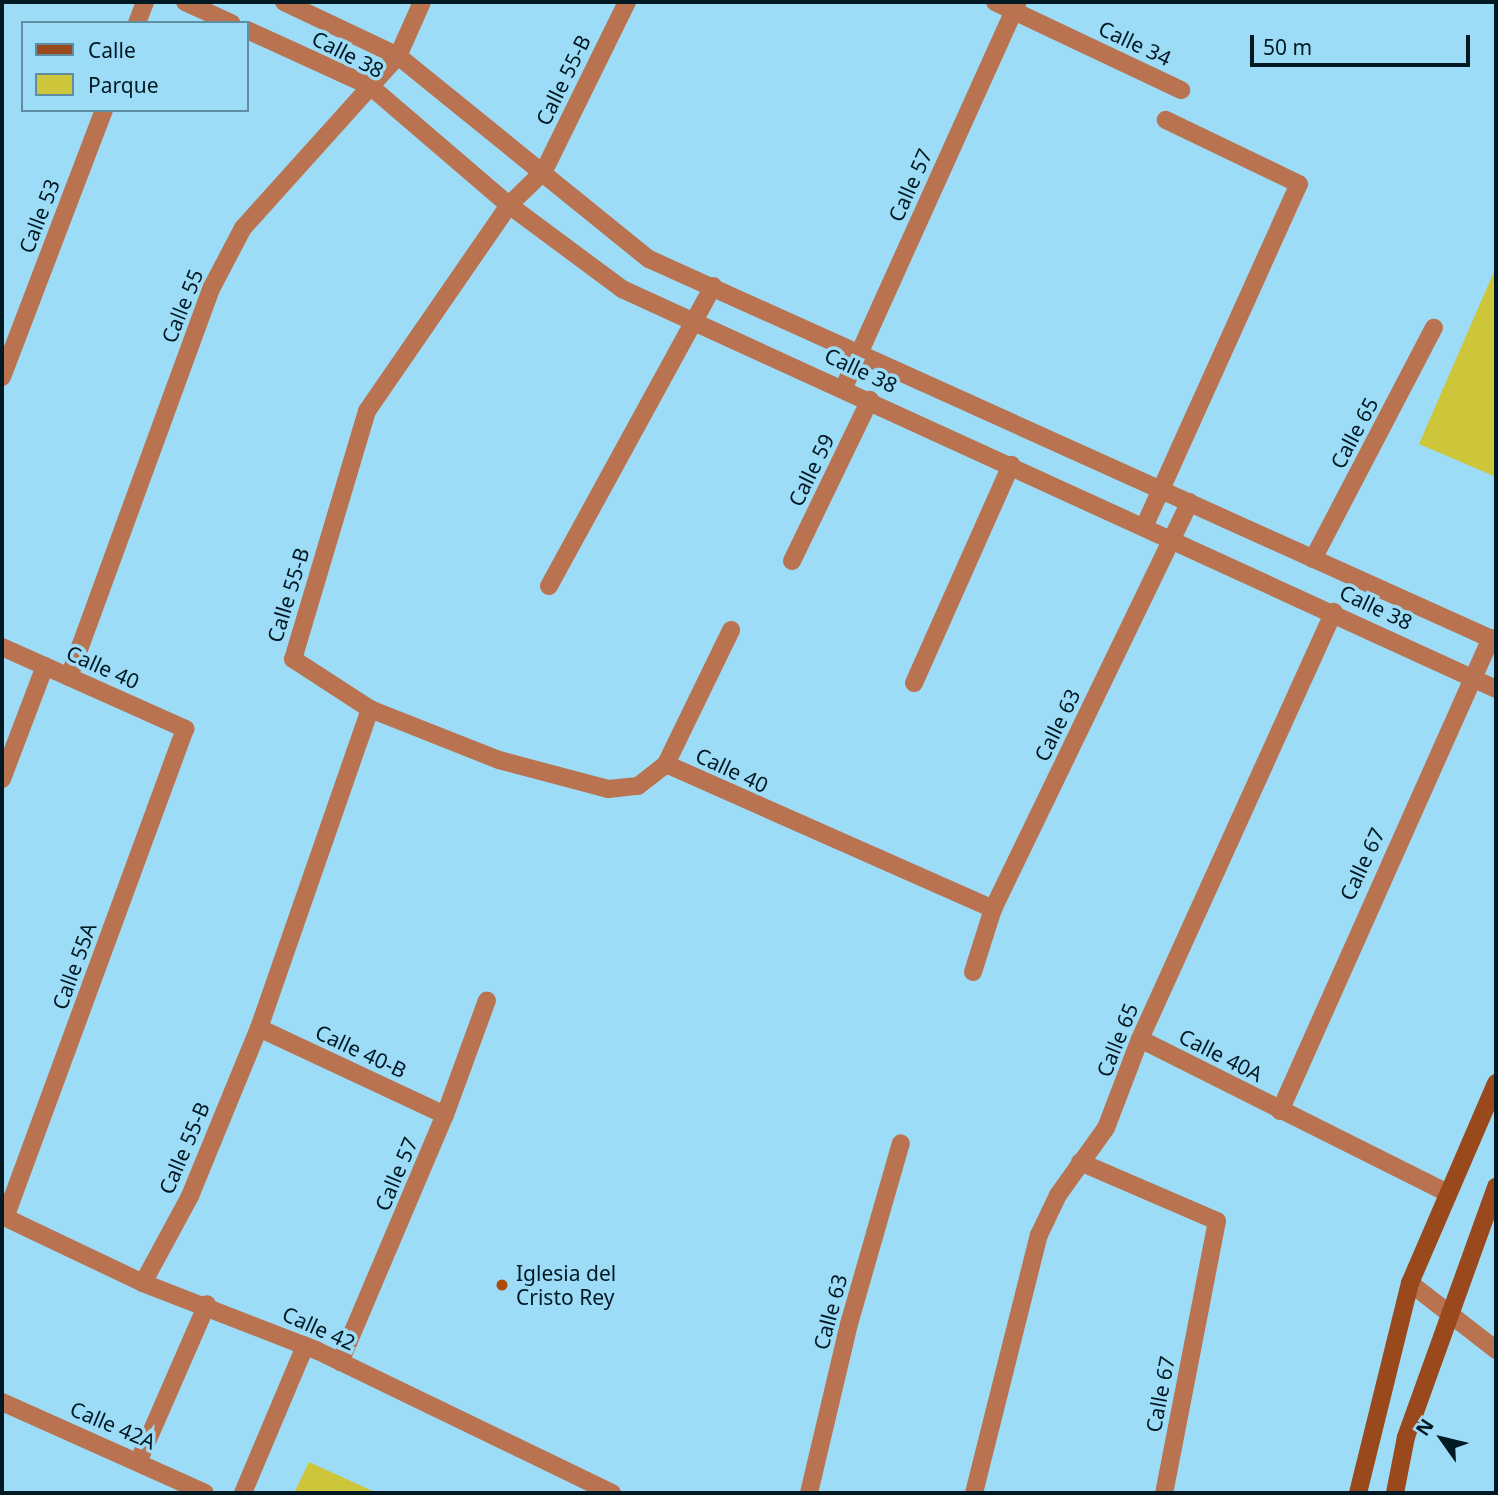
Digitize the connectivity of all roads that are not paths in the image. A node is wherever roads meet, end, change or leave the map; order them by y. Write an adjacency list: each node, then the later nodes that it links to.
1 (145, 2): 8 (street)
2 (185, 2): 9 (street)
3 (284, 2): 11 (street, Calle 38)
4 (422, 2): 11 (street, Calle 55)
5 (627, 2): 16 (street, Calle 55-B)
6 (995, 2): 7 (street, Calle 34)
7 (1015, 7): 13 (street, Calle 34); 21 (street, Calle 57)
8 (138, 21)
9 (227, 21)
10 (248, 30): 12 (street, Calle 38)
11 (398, 56): 12 (street, Calle 55); 16 (street, Calle 38)
12 (370, 86): 17 (street, Calle 38); 38 (street, Calle 55)
13 (1181, 90)
14 (103, 112): 22 (street, Calle 53)
15 (1166, 120): 26 (street)
16 (544, 171): 17 (street, Calle 55-B); 18 (street, Calle 38)
17 (509, 205): 19 (street, Calle 38); 42 (street, Calle 55-B)
18 (713, 286): 19 (street); 21 (street, Calle 38)
19 (695, 318): 23 (street, Calle 38); 32 (street)
20 (1434, 328): 30 (street, Calle 65)
21 (861, 351): 23 (street, Calle 57); 26 (street, Calle 38)
22 (2, 377)
23 (844, 387): 24 (street, Calle 38)
24 (870, 400): 25 (street, Calle 38); 31 (street, Calle 59)
25 (1011, 465): 28 (street, Calle 38); 40 (street)
26 (1160, 490): 27 (street, Calle 38); 28 (street)
27 (1190, 502): 29 (street, Calle 63); 30 (street, Calle 38)
28 (1144, 527): 29 (street, Calle 38)
29 (1171, 542): 33 (street, Calle 38); 46 (street, Calle 63)
30 (1313, 559): 35 (street, Calle 38)
31 (792, 561)
32 (549, 586)
33 (1334, 612): 39 (street, Calle 38); 50 (street, Calle 65)
34 (731, 630): 44 (street)
35 (1494, 640): 39 (street, Calle 67)
36 (2, 647): 37 (street, Calle 40)
37 (45, 666): 38 (street, Calle 40); 45 (street)
38 (68, 677): 43 (street, Calle 40)
39 (1474, 678): 41 (street, Calle 38); 52 (street, Calle 67)
40 (914, 683)
41 (1496, 688)
42 (370, 709): 44 (street, Calle 40); 49 (street, Calle 55-B)
43 (185, 729): 58 (street, Calle 55A)
44 (666, 764): 46 (street, Calle 40)
45 (2, 779)
46 (993, 909): 47 (street, Calle 63)
47 (973, 972)
48 (487, 1000): 53 (street, Calle 57)
49 (259, 1028): 53 (street, Calle 40-B); 59 (street, Calle 55-B)
50 (1140, 1039): 52 (street, Calle 40A); 55 (street, Calle 65)
51 (1496, 1083): 57 (main road)
52 (1280, 1111): 57 (street, Calle 40A)
53 (445, 1115): 65 (street, Calle 57)
54 (901, 1143): 71 (street, Calle 63)
55 (1080, 1162): 72 (street, Calle 65); 73 (street, Calle 67)
56 (1496, 1187): 62 (main road)
57 (1446, 1192): 60 (main road)
58 (3, 1217): 59 (street, Calle 42)
59 (143, 1283): 61 (street, Calle 42)
60 (1410, 1283): 62 (street); 74 (main road)
61 (207, 1304): 63 (street, Calle 42); 67 (street)
62 (1451, 1310): 64 (street); 75 (main road)
63 (305, 1346): 65 (street, Calle 42); 69 (street)
64 (1496, 1350)
65 (340, 1362): 70 (street, Calle 42)
66 (2, 1402): 67 (street, Calle 42A)
67 (139, 1460): 68 (street, Calle 42A)
68 (205, 1493)
69 (243, 1493)
70 (612, 1493)
71 (809, 1493)
72 (974, 1493)
73 (1164, 1493)
74 (1358, 1493)
75 (1395, 1493)

